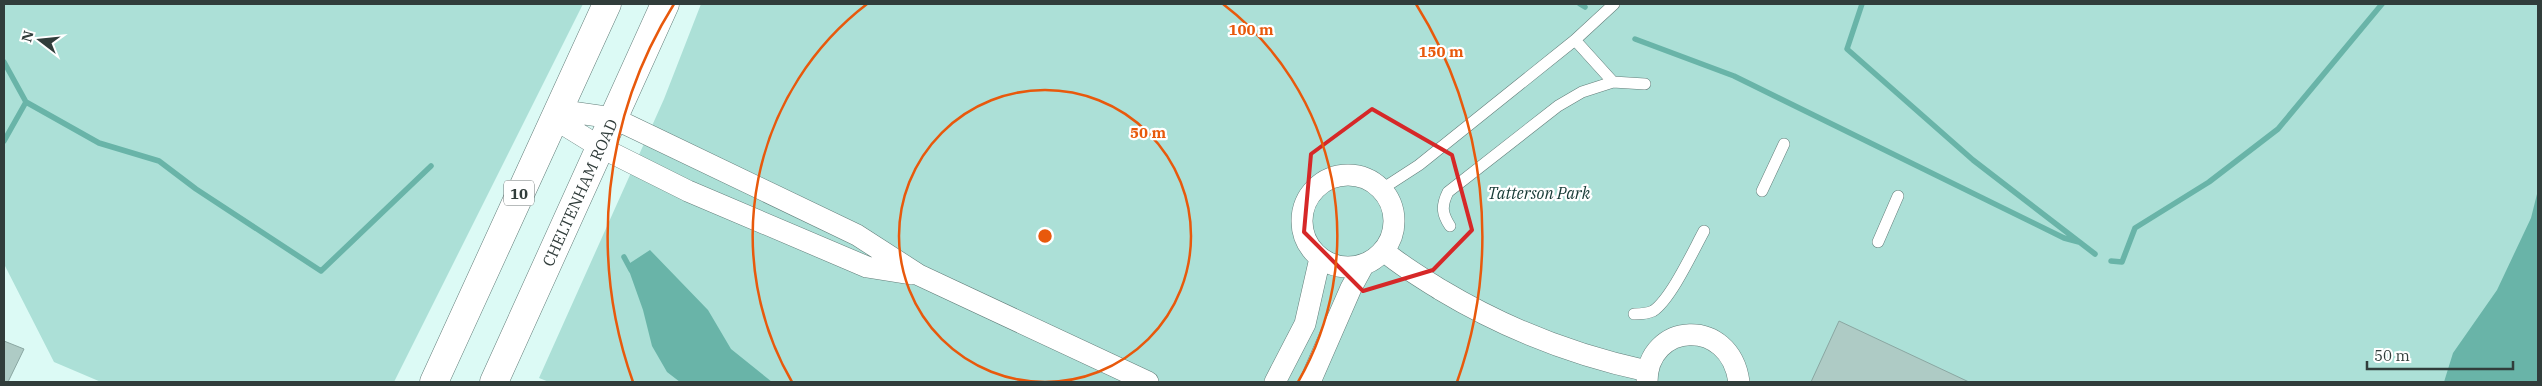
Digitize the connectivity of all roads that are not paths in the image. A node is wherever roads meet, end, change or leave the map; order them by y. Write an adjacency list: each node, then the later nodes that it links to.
1 (607, 4): 7 (main road, 10)
2 (665, 4): 8 (main road, CHELTENHAM ROAD)
3 (1614, 4): 4 (lane)
4 (1575, 40): 5 (lane); 11 (lane)
5 (1613, 82): 6 (lane); 14 (lane)
6 (1645, 84)
7 (555, 114): 8 (street); 10 (street); 23 (main road, 10)
8 (613, 118): 10 (main road, CHELTENHAM ROAD); 20 (street)
9 (1784, 144): 12 (lane)
10 (600, 147): 20 (street); 24 (main road, CHELTENHAM ROAD)
11 (1382, 188): 17 (street); 18 (street)
12 (1762, 191)
13 (1898, 196): 16 (lane)
14 (1450, 226)
15 (1704, 231): 21 (lane)
16 (1878, 242)
17 (1384, 251): 19 (street); 22 (street)
18 (1320, 258): 19 (street); 26 (street)
19 (1363, 266): 27 (street)
20 (919, 275): 25 (street)
21 (1634, 314)
22 (1647, 377): 28 (street)
23 (434, 382)
24 (494, 382)
25 (1148, 382)
26 (1276, 382)
27 (1310, 382)
28 (1738, 382)

